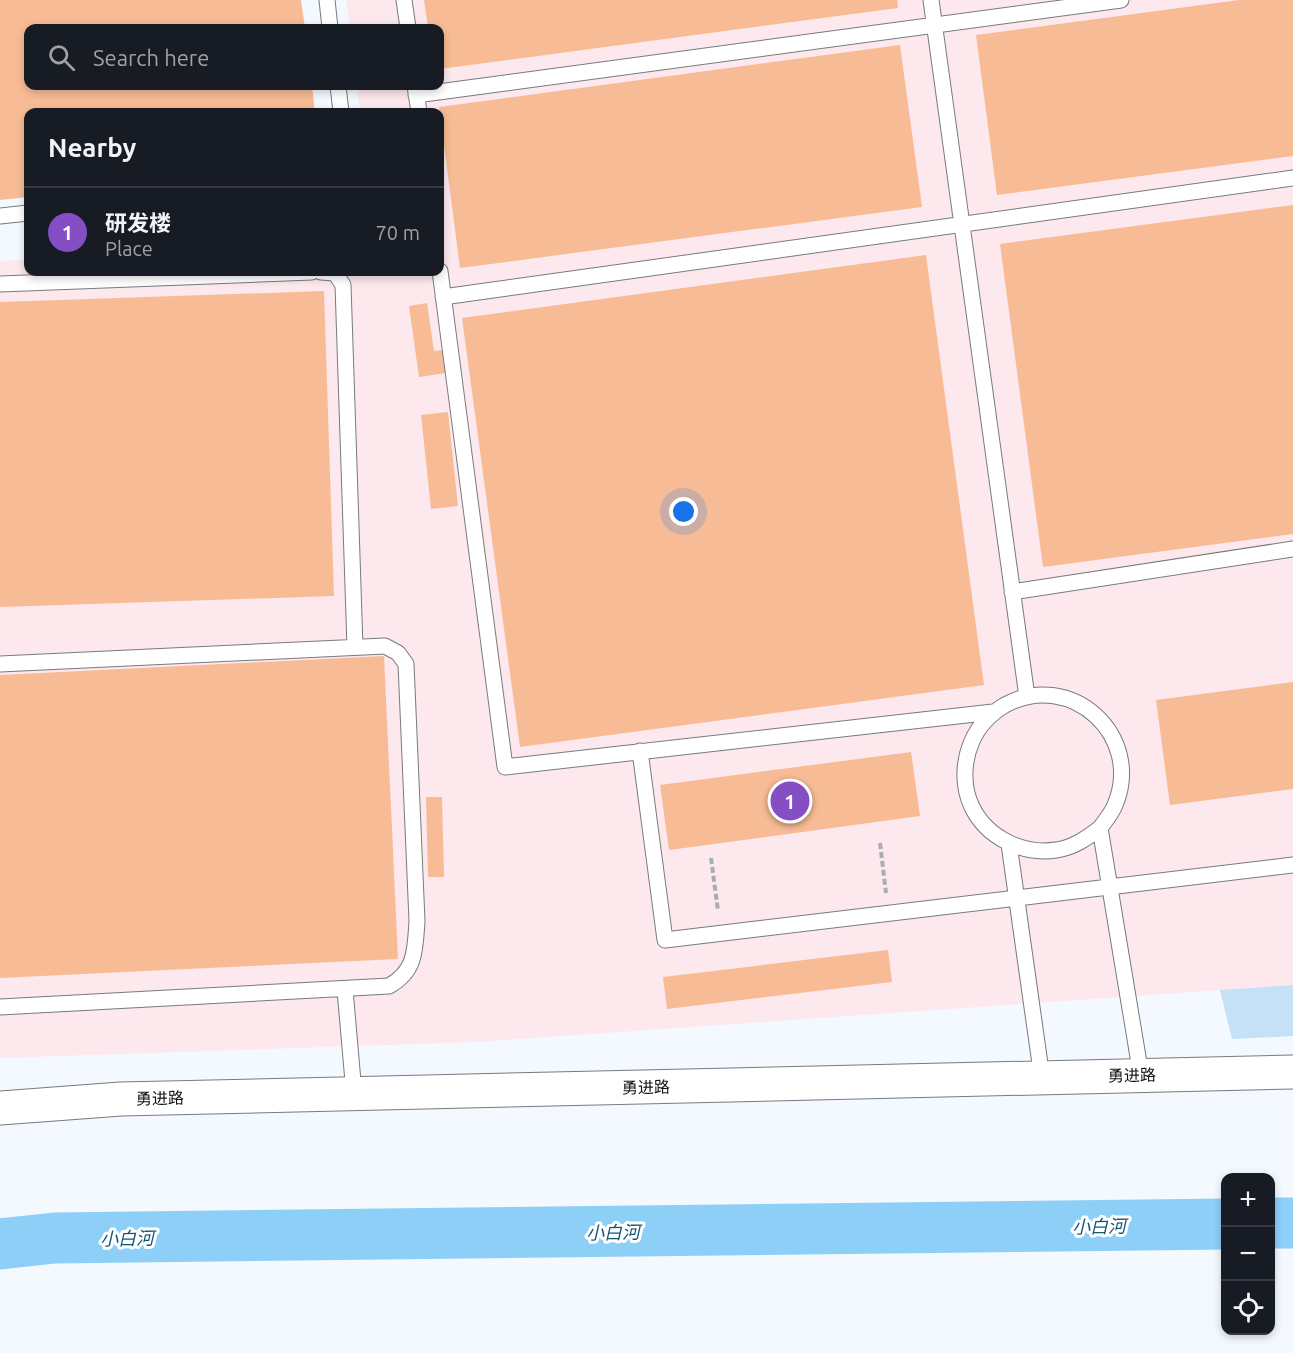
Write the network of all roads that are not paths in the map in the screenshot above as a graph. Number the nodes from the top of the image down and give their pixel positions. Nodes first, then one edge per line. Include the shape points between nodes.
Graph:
1 (327, 0) edge
2 (404, 0) edge
3 (931, 0) edge
4 (1120, 0) edge
5 (330, 24) edge
6 (407, 24) edge
7 (934, 25) junction
8 (444, 86) edge
9 (338, 90) edge
10 (416, 90) edge
11 (341, 108) edge
12 (418, 108) edge
13 (1293, 178) edge
14 (24, 213) edge
15 (0, 216) edge
16 (962, 224) junction
17 (208, 276) edge
18 (337, 276) edge
19 (441, 276) edge
20 (0, 284) edge
21 (443, 297) junction
22 (1293, 549) edge
23 (1012, 592) junction
24 (355, 647) junction
25 (0, 664) edge
26 (1027, 697) junction
27 (993, 712) junction
28 (640, 752) junction
29 (1100, 828) junction
30 (1009, 844) junction
31 (1293, 865) edge
32 (1110, 887) junction
33 (1017, 898) junction
34 (345, 990) junction
35 (0, 1007) edge
36 (1293, 1072) edge
37 (1141, 1075) junction
38 (1042, 1078) junction
39 (354, 1093) junction
40 (0, 1108) edge

1 - 5 lane
2 - 6 lane
3 - 7 lane
4 - 7 lane
7 - 8 lane
7 - 16 lane
9 - 11 lane
10 - 12 lane
13 - 16 lane
14 - 15 lane
16 - 21 lane
16 - 23 lane
17 - 20 lane
18 - 24 lane via 344,285
19 - 21 lane
21 - 28 lane via 505,767
22 - 23 lane
23 - 26 lane
24 - 25 lane
24 - 34 lane via 385,646 398,653 406,664 417,921 410,968 402,979 389,986
26 - 27 lane
26 - 29 lane via 1042,694 1068,699 1092,711 1110,730 1120,754 1122,781 1115,806
27 - 28 lane
27 - 30 lane via 976,731 966,756 965,782 972,807 987,829
28 - 33 lane via 665,940
29 - 30 lane via 1080,842 1057,850 1033,851
29 - 32 lane
30 - 33 lane
31 - 32 lane
32 - 33 lane
32 - 37 lane
33 - 38 lane
34 - 35 lane
34 - 39 lane
36 - 37 street, 勇进路
37 - 38 street, 勇进路
38 - 39 street, 勇进路
39 - 40 street, 勇进路 via 121,1099

